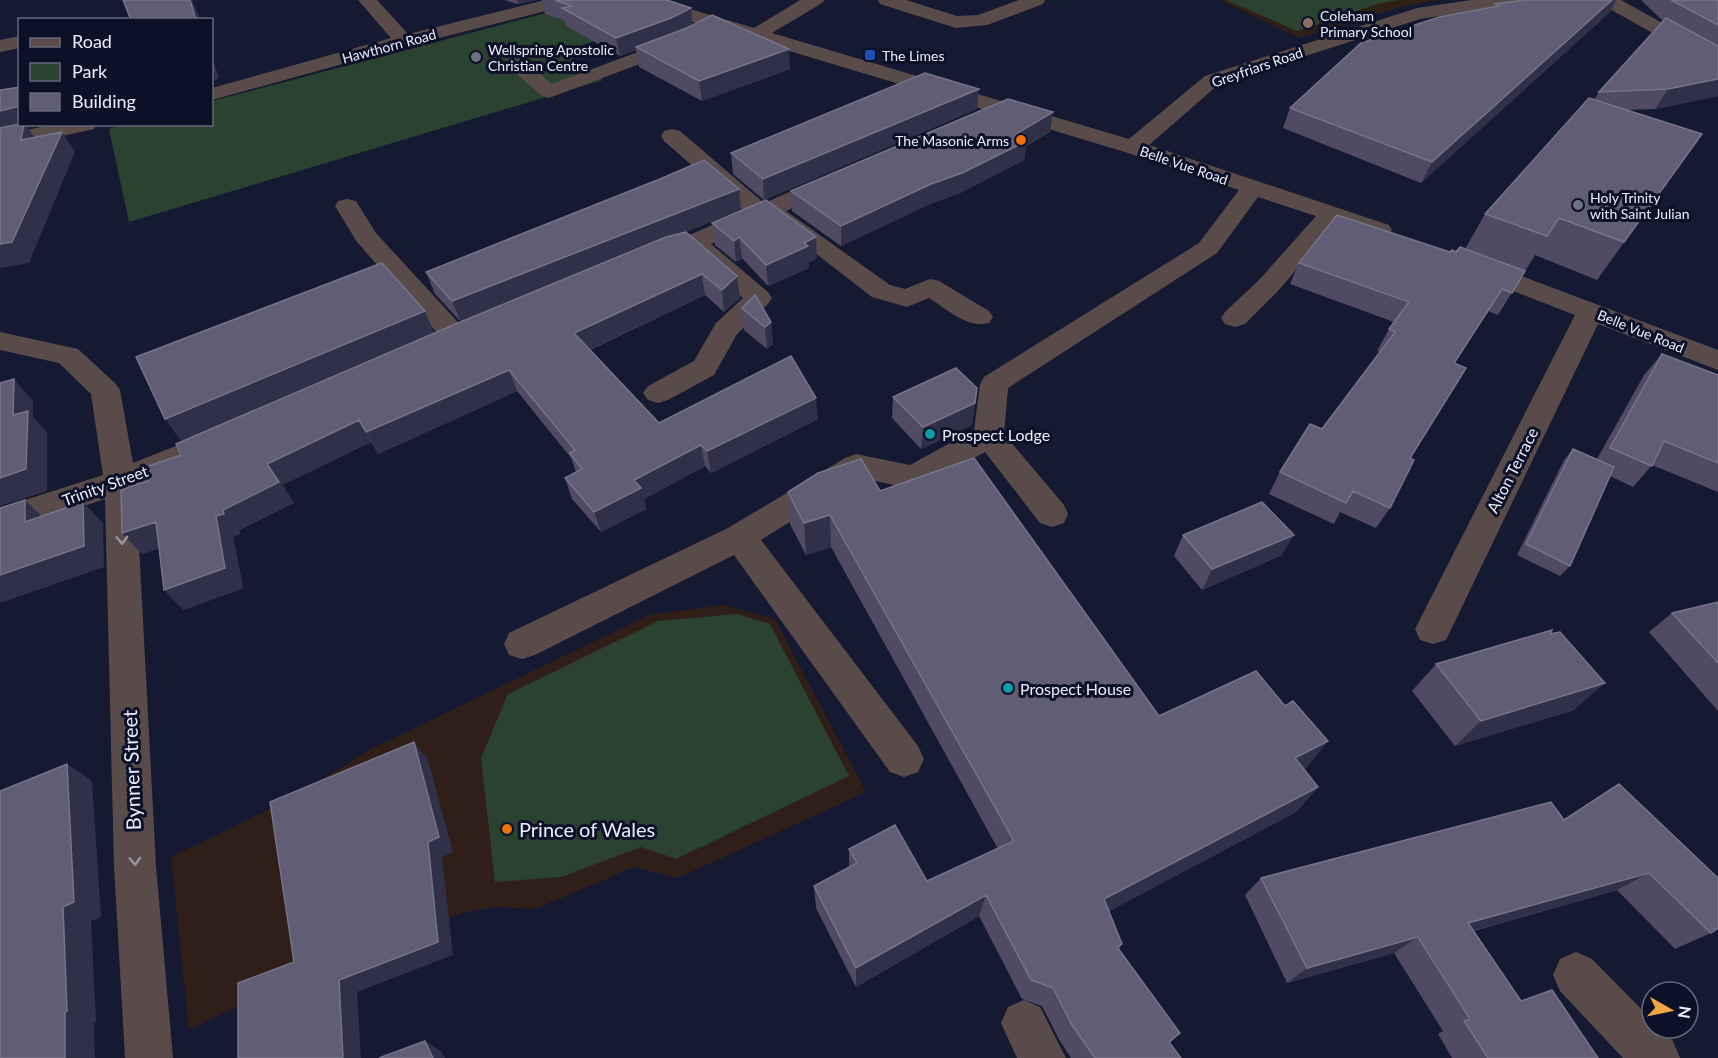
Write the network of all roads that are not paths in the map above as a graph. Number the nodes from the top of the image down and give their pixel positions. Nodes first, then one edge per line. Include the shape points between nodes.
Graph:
1 (367, 0) edge
2 (567, 0) edge
3 (640, 0) edge
4 (816, 0) edge
5 (887, 0) edge
6 (1036, 0) edge
7 (1506, 0) edge
8 (1608, 0) edge
9 (717, 23) junction
10 (757, 34) junction
11 (404, 41) junction
12 (18, 42) edge
13 (0, 46) edge
14 (1716, 60) edge
15 (515, 64) dead end
16 (213, 94) edge
17 (1005, 108) junction
18 (973, 122) edge
19 (82, 126) edge
20 (672, 136) dead end
21 (0, 143) edge
22 (1133, 147) junction
23 (855, 172) edge
24 (1253, 189) junction
25 (347, 206) dead end
26 (765, 211) junction
27 (1331, 214) junction
28 (1399, 237) edge
29 (694, 242) junction
30 (1452, 257) edge
31 (628, 266) edge
32 (1591, 311) junction
33 (979, 316) dead end
34 (1236, 318) dead end
35 (456, 337) edge
36 (0, 341) edge
37 (1718, 362) edge
38 (658, 393) dead end
39 (989, 436) junction
40 (207, 444) edge
41 (120, 482) junction
42 (1052, 514) dead end
43 (0, 521) edge
44 (740, 537) junction
45 (1433, 629) dead end
46 (522, 644) dead end
47 (904, 759) dead end
48 (1576, 975) dead end
49 (149, 1058) edge
50 (1656, 1058) edge

1 - 11 street
2 - 11 street, Hawthorn Road
3 - 9 street, Belle Vue Road
4 - 10 street
5 - 6 street via 956,22 980,21
7 - 22 street, Greyfriars Road via 1417,14 1212,80
8 - 14 street
9 - 10 street, Belle Vue Road
9 - 15 street via 681,42 549,92
10 - 17 street, Belle Vue Road
11 - 16 street, Hawthorn Road
12 - 13 street
17 - 18 street
17 - 22 street, Belle Vue Road
19 - 21 street
20 - 26 street
22 - 24 street, Belle Vue Road
23 - 26 street
24 - 27 street, Belle Vue Road
24 - 39 street via 1208,248 994,384
25 - 35 street via 366,237
26 - 29 street
26 - 33 street via 881,291 907,299 930,287
27 - 28 street, Belle Vue Road
27 - 34 street
29 - 31 street
29 - 38 street via 759,298 726,330 704,368
30 - 32 street, Belle Vue Road
32 - 37 street, Belle Vue Road
32 - 45 street, Alton Terrace
36 - 41 street, Bynner Street via 68,356 105,390
39 - 42 street
39 - 44 street via 914,477 856,466
40 - 41 street, Trinity Street
41 - 43 street, Trinity Street
41 -> 49 street, Bynner Street via 135,866
44 - 46 street
44 - 47 street
48 - 50 street

